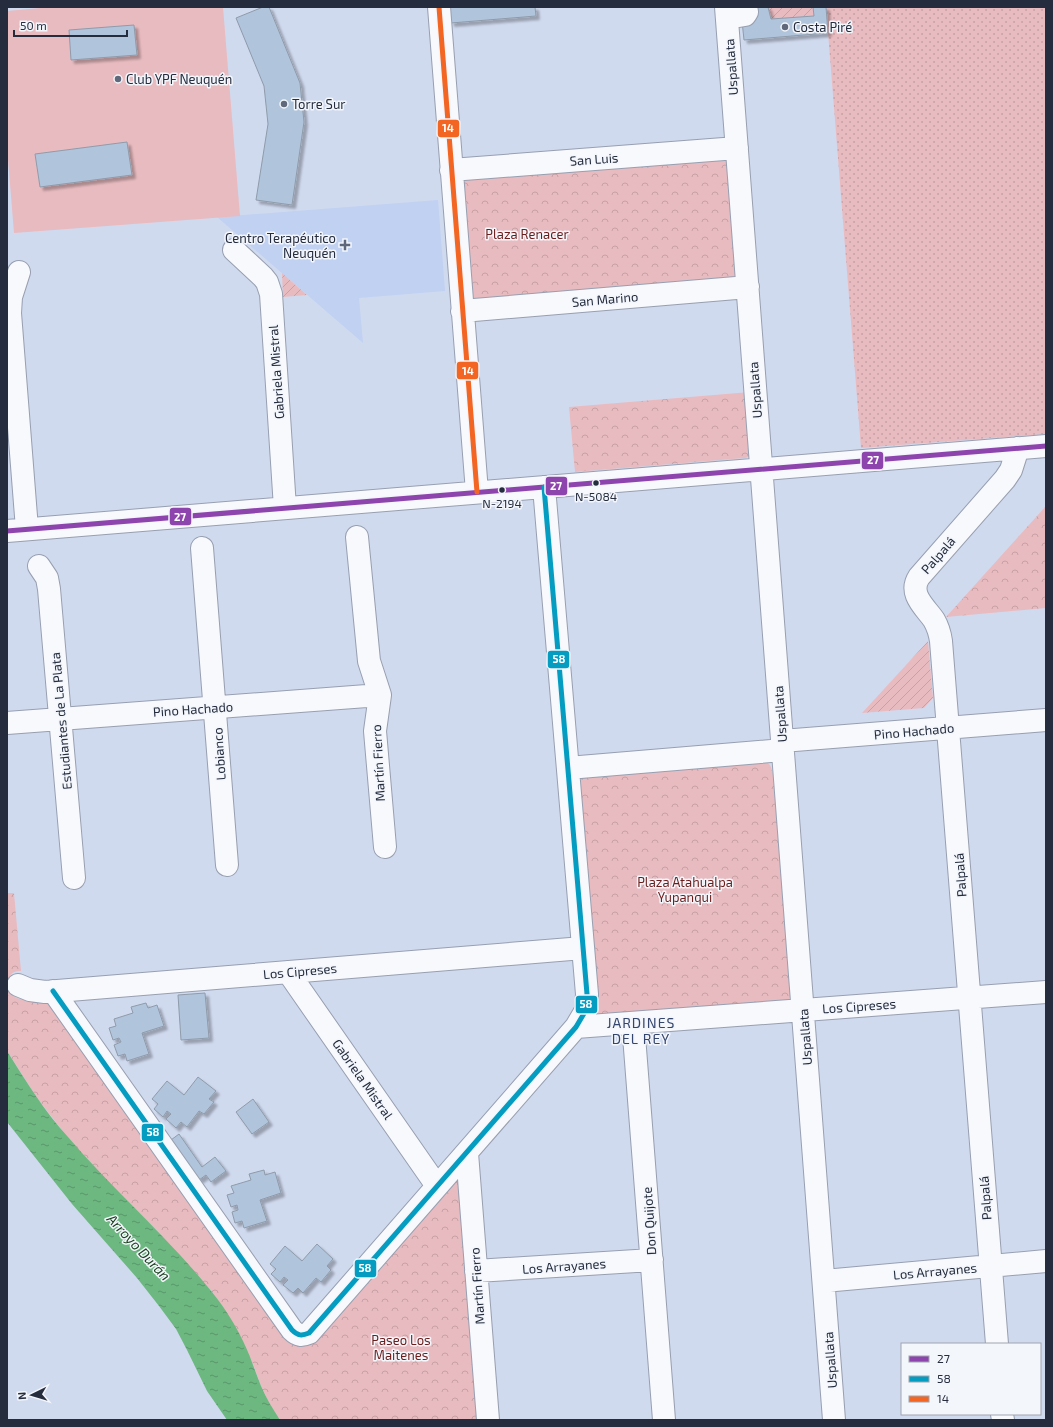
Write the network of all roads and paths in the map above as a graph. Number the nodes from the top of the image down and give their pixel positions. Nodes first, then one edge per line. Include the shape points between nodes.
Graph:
1 (439, 7) edge
2 (746, 7) edge
3 (727, 12) edge
4 (737, 148) junction
5 (451, 170) junction
6 (234, 250) dead end
7 (19, 272) dead end
8 (748, 287) junction
9 (462, 311) junction
10 (1046, 446) edge
11 (1018, 448) junction
12 (762, 469) junction
13 (544, 487) junction
14 (477, 492) junction
15 (285, 508) junction
16 (17, 530) edge
17 (357, 537) dead end
18 (202, 548) dead end
19 (40, 566) dead end
20 (380, 695) junction
21 (215, 707) junction
22 (60, 719) junction
23 (1046, 720) edge
24 (7, 723) edge
25 (948, 728) junction
26 (783, 746) junction
27 (568, 768) junction
28 (385, 846) dead end
29 (227, 865) dead end
30 (74, 878) dead end
31 (583, 948) junction
32 (288, 972) junction
33 (18, 985) dead end
34 (53, 991) junction
35 (1046, 992) edge
36 (969, 997) junction
37 (803, 1010) junction
38 (633, 1023) junction
39 (576, 1027) junction
40 (467, 1153) junction
41 (437, 1186) junction
42 (652, 1260) junction
43 (1046, 1261) edge
44 (990, 1266) junction
45 (476, 1271) junction
46 (824, 1281) junction
47 (996, 1343) edge
48 (488, 1420) edge
49 (664, 1420) edge
50 (834, 1420) edge

1 - 5 street
2 - 3 street via 746,15
3 - 4 street, Uspallata
4 - 5 street, San Luis
4 - 8 street, Uspallata
5 - 9 street
6 - 15 street, Gabriela Mistral via 267,282 271,294
7 - 16 street via 11,297 10,313
8 - 9 street, San Marino
8 - 12 street, Uspallata
9 - 14 street
10 - 11 street
11 - 12 street
11 - 25 street, Palpalá via 1008,475 916,583 917,596 940,635
12 - 13 street
12 - 26 street, Uspallata
13 - 14 street
13 - 27 street
14 - 15 street
15 - 16 street
17 - 20 street, Martín Fierro via 369,661
18 - 21 street, Lobianco
19 - 22 street, Estudiantes de La Plata via 47,578 49,589
20 - 21 street, Pino Hachado
20 - 28 street, Martín Fierro via 374,731
21 - 22 street, Pino Hachado
21 - 29 street, Lobianco
22 - 24 street, Pino Hachado
22 - 30 street, Estudiantes de La Plata
23 - 25 street, Pino Hachado
25 - 26 street, Pino Hachado
25 - 36 street, Palpalá
26 - 27 street, Pino Hachado
26 - 37 street, Uspallata
27 - 31 street
31 - 32 street, Los Cipreses
31 - 39 street via 587,1002
32 - 34 street, Los Cipreses
32 - 41 street, Gabriela Mistral
33 - 34 street, Los Cipreses via 34,992
34 - 41 street via 298,1335 312,1330
35 - 36 street, Los Cipreses
36 - 37 street, Los Cipreses
36 - 44 street, Palpalá
37 - 38 street, Los Cipreses
37 - 46 street, Uspallata
38 - 39 street, Los Cipreses
38 - 42 street, Don Quijote
39 - 40 street
40 - 41 street
40 - 45 street, Martín Fierro
42 - 45 street, Los Arrayanes
42 - 49 street, Don Quijote
43 - 44 street, Los Arrayanes
44 - 46 street, Los Arrayanes
44 - 47 street, Palpalá
45 - 48 street, Martín Fierro
46 - 50 street, Uspallata

